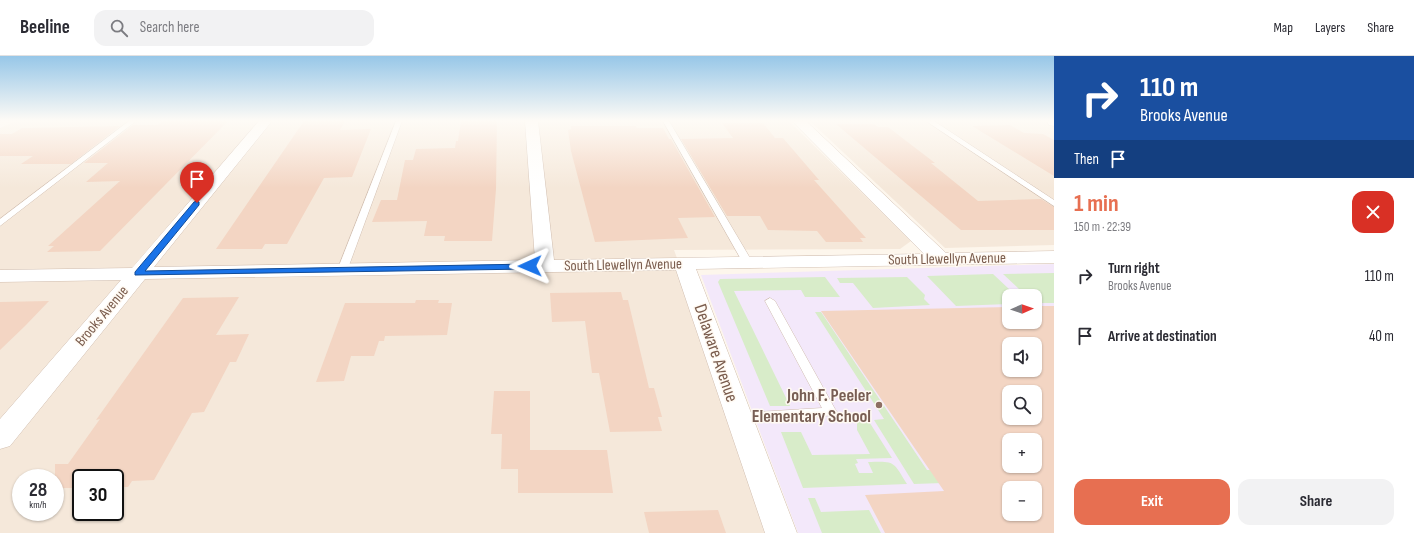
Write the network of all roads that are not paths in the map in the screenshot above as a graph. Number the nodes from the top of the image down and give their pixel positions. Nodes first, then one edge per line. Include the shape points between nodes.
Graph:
1 (104, 143) edge
2 (247, 143) edge
3 (391, 143) edge
4 (533, 143) edge
5 (679, 143) edge
6 (821, 143) edge
7 (963, 143) edge
8 (1054, 204) edge
9 (0, 223) edge
10 (1054, 257) edge
11 (941, 259) junction
12 (748, 263) junction
13 (684, 264) junction
14 (545, 266) junction
15 (342, 271) junction
16 (138, 274) junction
17 (0, 276) edge
18 (770, 301) dead end
19 (739, 418) junction
20 (0, 438) edge
21 (781, 533) edge

1 - 9 lane
2 - 16 street, Brooks Avenue
3 - 15 lane
4 - 14 street
5 - 12 lane
6 - 11 street
7 - 8 lane
10 - 11 street, South Llewellyn Avenue
11 - 12 street, South Llewellyn Avenue
12 - 13 street, South Llewellyn Avenue
13 - 14 street, South Llewellyn Avenue
13 - 19 street, Delaware Avenue
14 - 15 street, South Llewellyn Avenue
15 - 16 street, South Llewellyn Avenue
16 - 17 street, South Llewellyn Avenue
16 - 20 street, Brooks Avenue
18 - 19 lane via 831,412
19 - 21 street, Delaware Avenue

